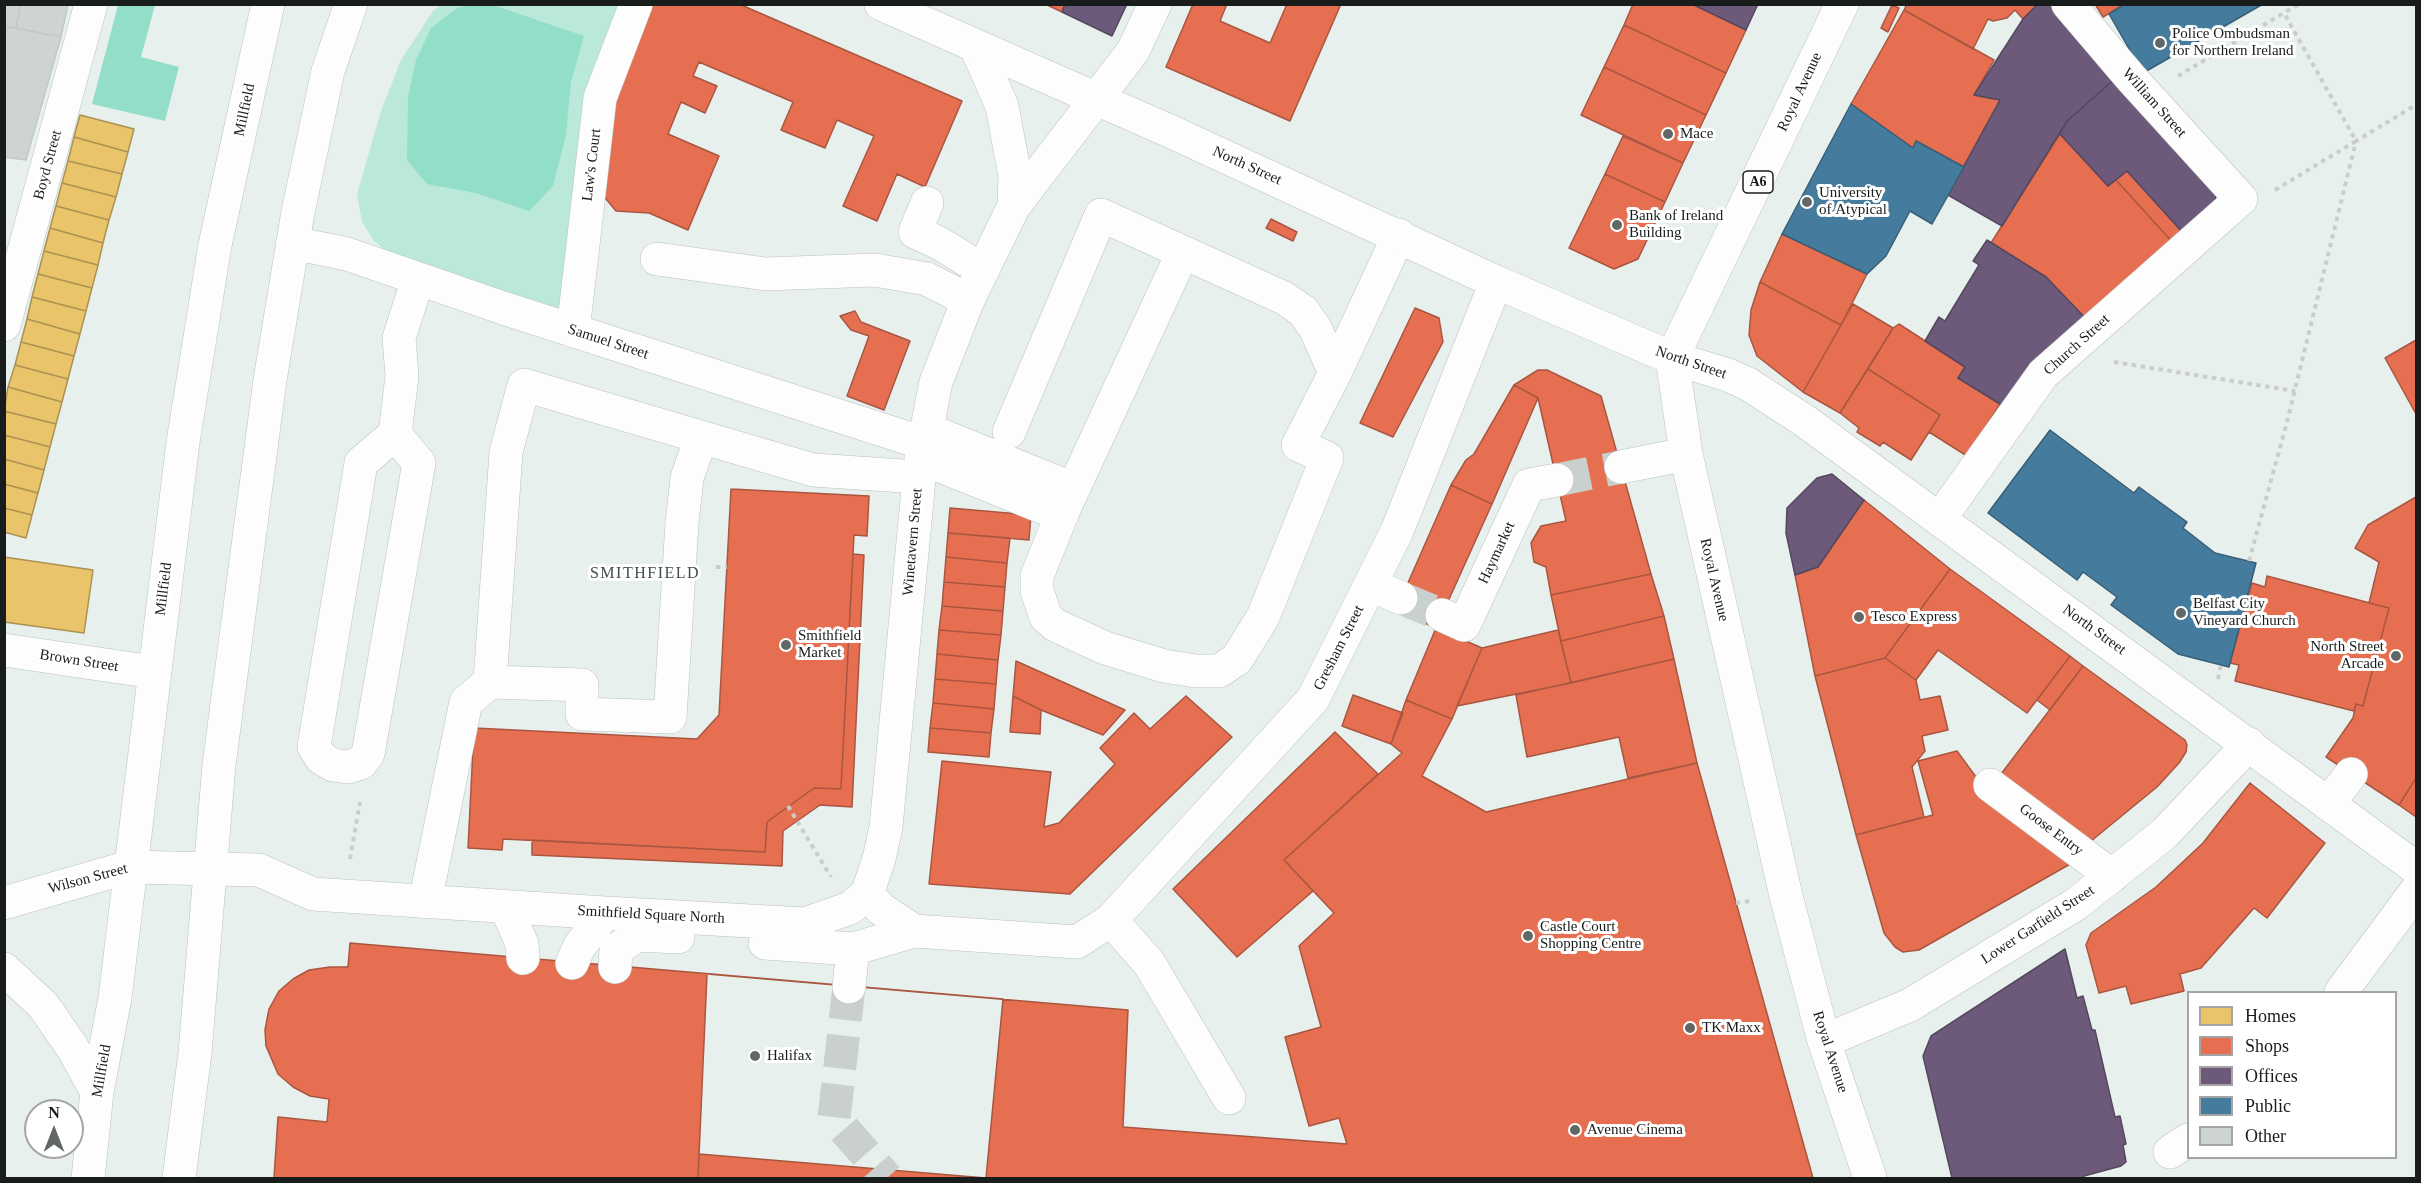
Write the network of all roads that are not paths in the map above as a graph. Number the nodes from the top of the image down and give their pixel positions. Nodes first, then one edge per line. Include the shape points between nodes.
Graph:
1 (91, 4) edge
2 (268, 4) edge
3 (351, 4) edge
4 (636, 4) edge
5 (880, 4) edge
6 (1155, 4) edge
7 (1842, 4) edge
8 (2068, 4) edge
9 (976, 47) junction
10 (1097, 100) junction
11 (2241, 199) joint
12 (927, 203) dead end
13 (1014, 206) junction
14 (1399, 235) junction
15 (293, 243) junction
16 (1183, 252) junction
17 (657, 259) dead end
18 (983, 270) junction
19 (418, 279) junction
20 (1496, 282) junction
21 (969, 300) junction
22 (4, 325) edge
23 (573, 331) junction
24 (1672, 358) junction
25 (1335, 373) junction
26 (1009, 432) dead end
27 (395, 434) junction
28 (701, 437) junction
29 (922, 452) junction
30 (1686, 454) junction
31 (1621, 467) tunnel mouth
32 (1557, 480) tunnel mouth
33 (1067, 502) junction
34 (1941, 517) junction
35 (1371, 585) junction
36 (1401, 598) tunnel mouth
37 (1442, 615) tunnel mouth
38 (4, 650) edge
39 (153, 672) junction
40 (490, 682) junction
41 (2249, 744) junction
42 (2351, 774) dead end
43 (1990, 785) dead end
44 (2328, 804) junction
45 (129, 867) junction
46 (2416, 867) edge
47 (209, 868) junction
48 (2112, 876) junction
49 (2416, 891) edge
50 (858, 901) junction
51 (425, 902) junction
52 (4, 903) edge
53 (506, 907) junction
54 (595, 912) junction
55 (1111, 920) junction
56 (914, 931) junction
57 (853, 949) junction
58 (615, 967) dead end
59 (4, 969) edge
60 (849, 987) tunnel mouth
61 (2342, 991) edge
62 (1824, 1041) junction
63 (98, 1092) junction
64 (1229, 1098) dead end
65 (88, 1179) edge
66 (179, 1179) edge
67 (1870, 1179) edge

1 - 22 street, Boyd Street
2 - 39 street, Millfield via 215,245 183,442
3 - 15 street via 328,71
4 - 23 street, Law's Court via 600,98
5 - 9 street, North Street
6 - 10 street, Winetavern Street via 1133,51
7 - 24 street, Royal Avenue / A6
8 - 11 street, William Street
9 - 10 street, North Street
9 - 13 street, Winetavern Street via 1002,106 1015,176
10 - 13 street, Winetavern Street
10 - 14 street, North Street
11 - 34 street, Church Street via 2043,374
12 - 18 street via 915,232
13 - 18 street, Winetavern Street
14 - 20 street, North Street
14 - 25 street
15 - 19 street, Samuel Street via 347,254
15 - 47 street via 254,496
16 - 25 street via 1284,298 1303,311
16 - 26 street via 1101,215
16 - 33 street
17 - 21 street via 766,274 875,270 927,279
18 - 21 street, Winetavern Street
19 - 23 street, Samuel Street
19 - 27 street via 399,338 402,376
20 - 24 street, North Street
20 - 35 street, Gresham Street via 1397,531
21 - 29 street, Winetavern Street via 936,382
23 - 29 street, Samuel Street
24 - 30 street, Royal Avenue
24 - 34 street, North Street via 1748,384
25 - 33 street via 1298,445 1327,458 1263,617 1237,659 1219,671 1164,666 1105,648 1046,617 1037,591 1037,576
27 - 27 street via 361,463 314,747 321,758 333,765 360,763 368,754 418,463
28 - 29 street via 813,470
28 - 40 street via 525,385 506,452
28 - 40 street via 687,478 682,523 670,717 582,714 582,685
29 - 33 street
29 - 50 street, Winetavern Street via 886,827 879,859
30 - 31 street
30 - 62 street, Royal Avenue via 1786,896
32 - 37 street, Haymarket via 1529,485 1464,625
34 - 41 street, North Street
35 - 36 street
35 - 55 street, Gresham Street via 1313,699
38 - 39 street, Brown Street
39 - 45 street, Millfield
40 - 51 street via 466,702
41 - 44 street, North Street
41 - 48 street, Lower Garfield Street via 2164,834
42 - 44 street
43 - 48 street, Goose Entry
44 - 46 street, North Street
45 - 47 street, Wilson Street
45 - 52 street, Wilson Street
45 - 63 street, Millfield via 115,998
47 - 51 street, Smithfield Square North via 259,870 313,894
47 - 66 street via 195,1053
48 - 62 street, Lower Garfield Street via 2076,904 1910,1005
49 - 61 street
50 - 54 street, Smithfield Square North via 805,924
50 - 56 street via 881,909
51 - 53 street, Smithfield Square North
53 - 54 street, Smithfield Square North
53 - 54 street via 522,944 549,960
55 - 56 street, Gresham Street via 1077,942
55 - 64 street via 1149,963
56 - 57 street
57 - 58 street via 637,935 616,950
57 - 60 street
59 - 63 street via 43,1005
62 - 67 street, Royal Avenue
63 - 65 street, Millfield

